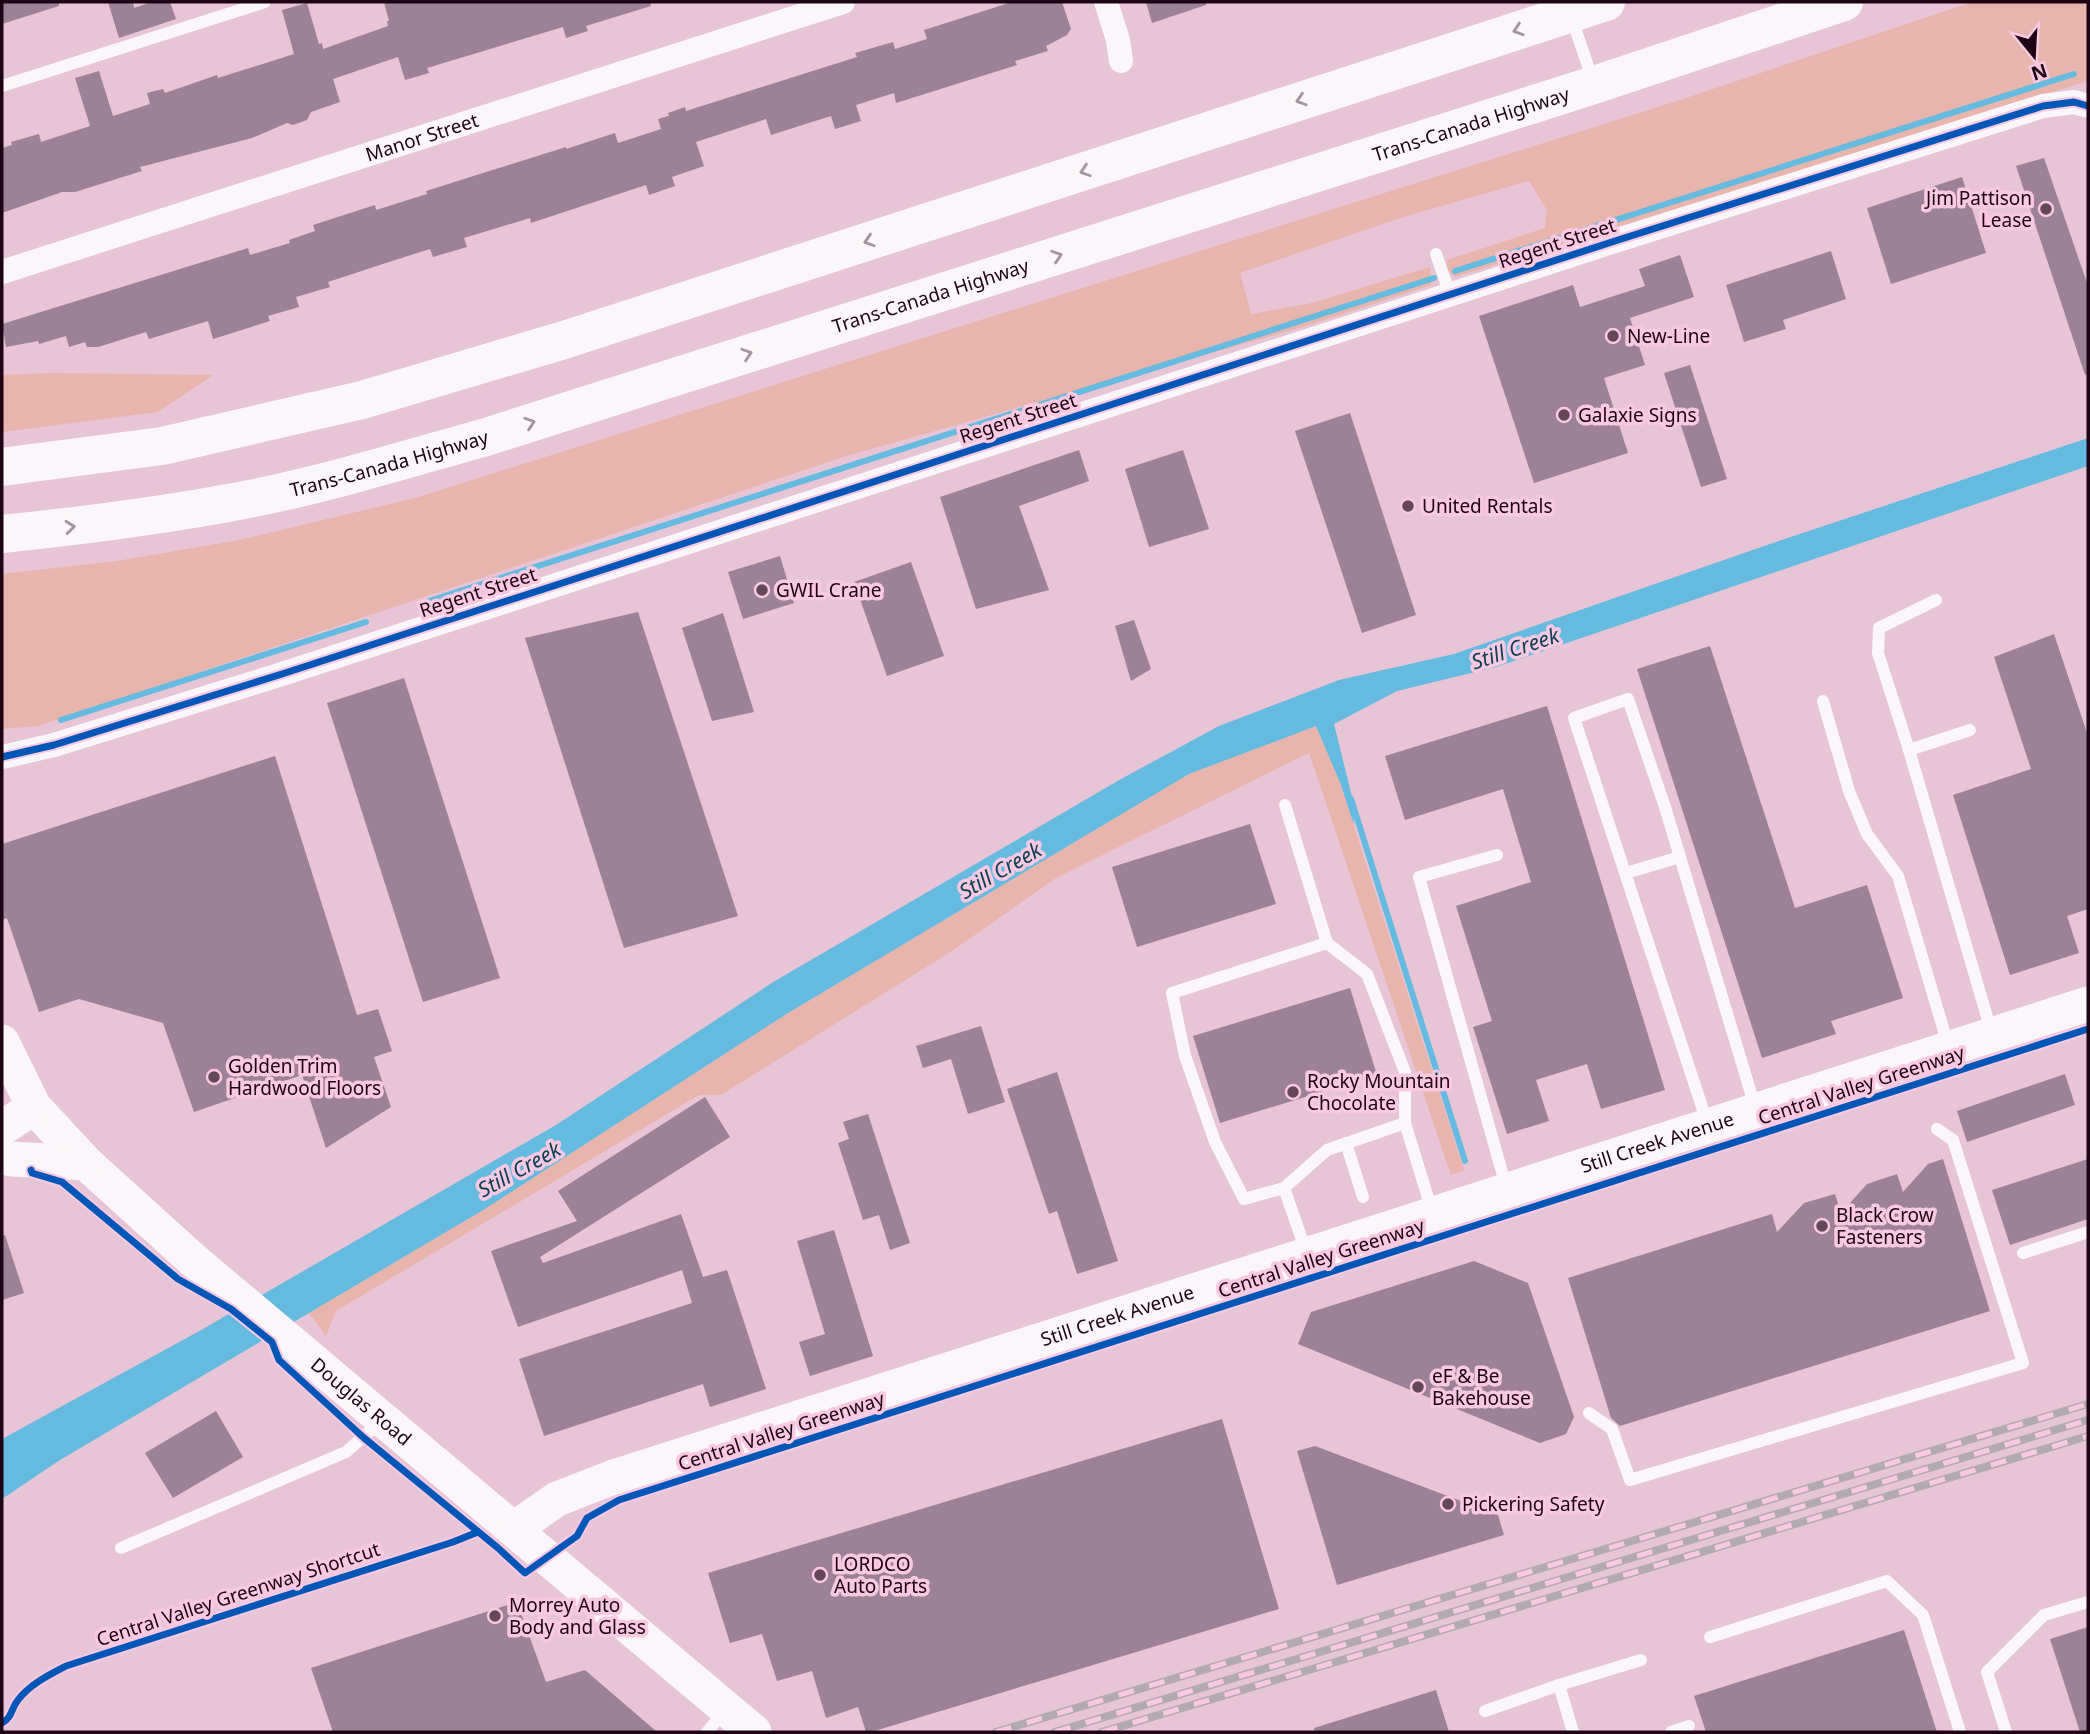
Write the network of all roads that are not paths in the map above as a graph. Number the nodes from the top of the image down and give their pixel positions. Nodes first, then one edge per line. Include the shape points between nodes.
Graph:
1 (265, 2) edge
2 (843, 2) edge
3 (1106, 2) edge
4 (1606, 2) edge
5 (1844, 2) edge
6 (1570, 13) junction
7 (1121, 61) dead end
8 (1594, 85) junction
9 (2, 86) edge
10 (2088, 106) edge
11 (1436, 254) dead end
12 (2, 272) edge
13 (1450, 294) junction
14 (2, 467) edge
15 (2, 534) edge
16 (1936, 600) dead end
17 (1823, 701) dead end
18 (1970, 730) dead end
19 (1909, 750) junction
20 (2, 757) edge
21 (1285, 805) dead end
22 (1497, 855) dead end
23 (1680, 857) junction
24 (1626, 873) junction
25 (1327, 943) junction
26 (2088, 1004) edge
27 (1992, 1035) junction
28 (2, 1042) edge
29 (1949, 1048) junction
30 (34, 1107) junction
31 (1756, 1110) junction
32 (1405, 1123) junction
33 (1708, 1126) junction
34 (2, 1128) edge
35 (1937, 1129) dead end
36 (1346, 1143) junction
37 (2, 1156) edge
38 (86, 1163) junction
39 (1283, 1188) junction
40 (1508, 1190) junction
41 (1363, 1197) dead end
42 (1433, 1214) junction
43 (2088, 1232) edge
44 (2023, 1253) dead end
45 (1307, 1254) junction
46 (1589, 1413) dead end
47 (383, 1419) junction
48 (514, 1530) junction
49 (121, 1548) dead end
50 (2088, 1602) edge
51 (1710, 1637) dead end
52 (1641, 1660) dead end
53 (1559, 1685) junction
54 (1485, 1711) dead end
55 (717, 1721) edge
56 (1689, 1726) dead end
57 (754, 1732) edge
58 (1573, 1732) edge
59 (1671, 1732) edge
60 (1960, 1732) edge
61 (2006, 1732) edge

1 - 9 lane
2 - 12 street, Manor Street
3 - 7 street
4 - 6 highway
5 - 8 highway, Trans-Canada Highway
6 - 8 lane
6 -> 14 highway via 577,335 362,400 162,446
15 -> 8 highway, Trans-Canada Highway via 258,497 486,437
10 - 13 street, Regent Street via 2074,102 2043,106
11 - 13 lane
13 - 20 street, Regent Street via 282,674
16 - 19 lane via 1879,628 1878,653
17 - 29 lane via 1849,791 1867,834 1898,876
18 - 19 lane
19 - 27 lane
21 - 25 lane
22 - 40 lane via 1419,877
23 - 24 lane
23 - 24 lane via 1628,699 1574,718
23 - 31 lane
24 - 33 lane
25 - 32 lane via 1367,974 1405,1072
25 - 39 lane via 1172,993 1185,1056 1214,1142 1244,1199
26 - 27 street, Still Creek Avenue
27 - 29 street, Still Creek Avenue
28 - 30 street, Douglas Road
29 - 31 street, Still Creek Avenue
30 - 34 street
30 - 38 street, Douglas Road
31 - 33 street, Still Creek Avenue
32 - 36 lane
32 - 42 lane
33 - 40 street, Still Creek Avenue
35 - 46 lane via 1953,1140 2023,1363 1630,1480 1612,1429
36 - 39 lane via 1327,1150
36 - 41 lane
37 - 38 street
38 - 47 street, Douglas Road via 192,1259
39 - 45 lane
40 - 42 street, Still Creek Avenue
42 - 45 street, Still Creek Avenue
43 - 44 lane
45 - 48 street, Still Creek Avenue via 601,1481 556,1499
47 - 48 street, Douglas Road
47 - 49 lane via 346,1452
48 - 55 street, Douglas Road
50 - 61 lane via 2044,1615 1987,1672
51 - 60 lane via 1887,1581 1923,1615
52 - 53 lane
53 - 54 lane
53 - 58 lane
55 - 57 street, Douglas Road
56 - 59 lane

